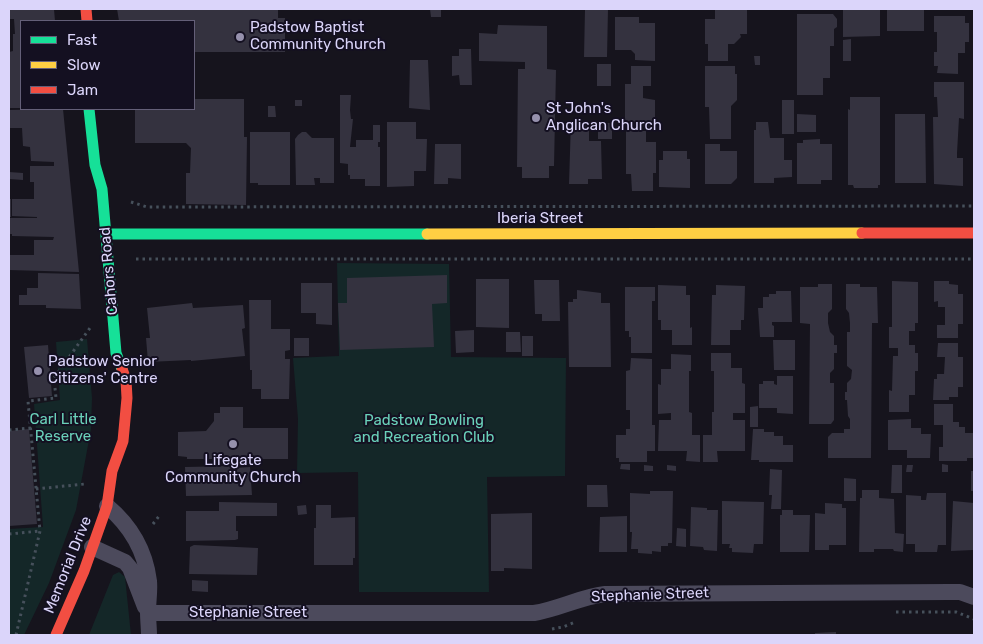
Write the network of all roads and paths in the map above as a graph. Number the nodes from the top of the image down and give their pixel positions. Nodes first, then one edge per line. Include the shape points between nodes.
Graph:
1 (89, 110) edge
2 (107, 164) dead end
3 (102, 189) junction
4 (131, 202) dead end
5 (974, 206) edge
6 (974, 233) edge
7 (106, 234) junction
8 (136, 259) dead end
9 (974, 259) edge
10 (90, 328) dead end
11 (116, 353) junction
12 (113, 372) dead end
13 (31, 428) junction
14 (9, 430) edge
15 (109, 448) dead end
16 (112, 471) junction
17 (85, 484) dead end
18 (36, 489) junction
19 (107, 506) junction
20 (159, 516) dead end
21 (153, 524) dead end
22 (40, 531) junction
23 (9, 534) edge
24 (92, 547) junction
25 (974, 597) edge
26 (148, 613) junction
27 (16, 635) edge
28 (56, 635) edge
29 (149, 635) edge

1 - 3 street, Cahors Road via 95,165
2 - 3 street, Cahors Road
3 - 7 street, Cahors Road
4 - 5 path via 147,207
6 - 7 street, Iberia Street
7 - 11 street, Cahors Road
8 - 9 path
10 - 13 path via 54,378 56,398 28,400
11 - 12 street, Cahors Road
11 - 16 street, Cahors Road via 126,380 127,398 124,441
13 - 14 path
13 - 18 path
15 - 16 street, Cahors Road
16 - 19 street, Cahors Road
17 - 18 path
18 - 22 path
19 - 24 street, Memorial Drive
19 - 26 street via 127,526 140,547 149,583
20 - 21 path
22 - 23 path
22 - 27 path
24 - 26 street via 125,562
24 - 28 street, Memorial Drive
25 - 26 street, Stephanie Street via 960,592 617,594 590,596 534,613
26 - 29 street

